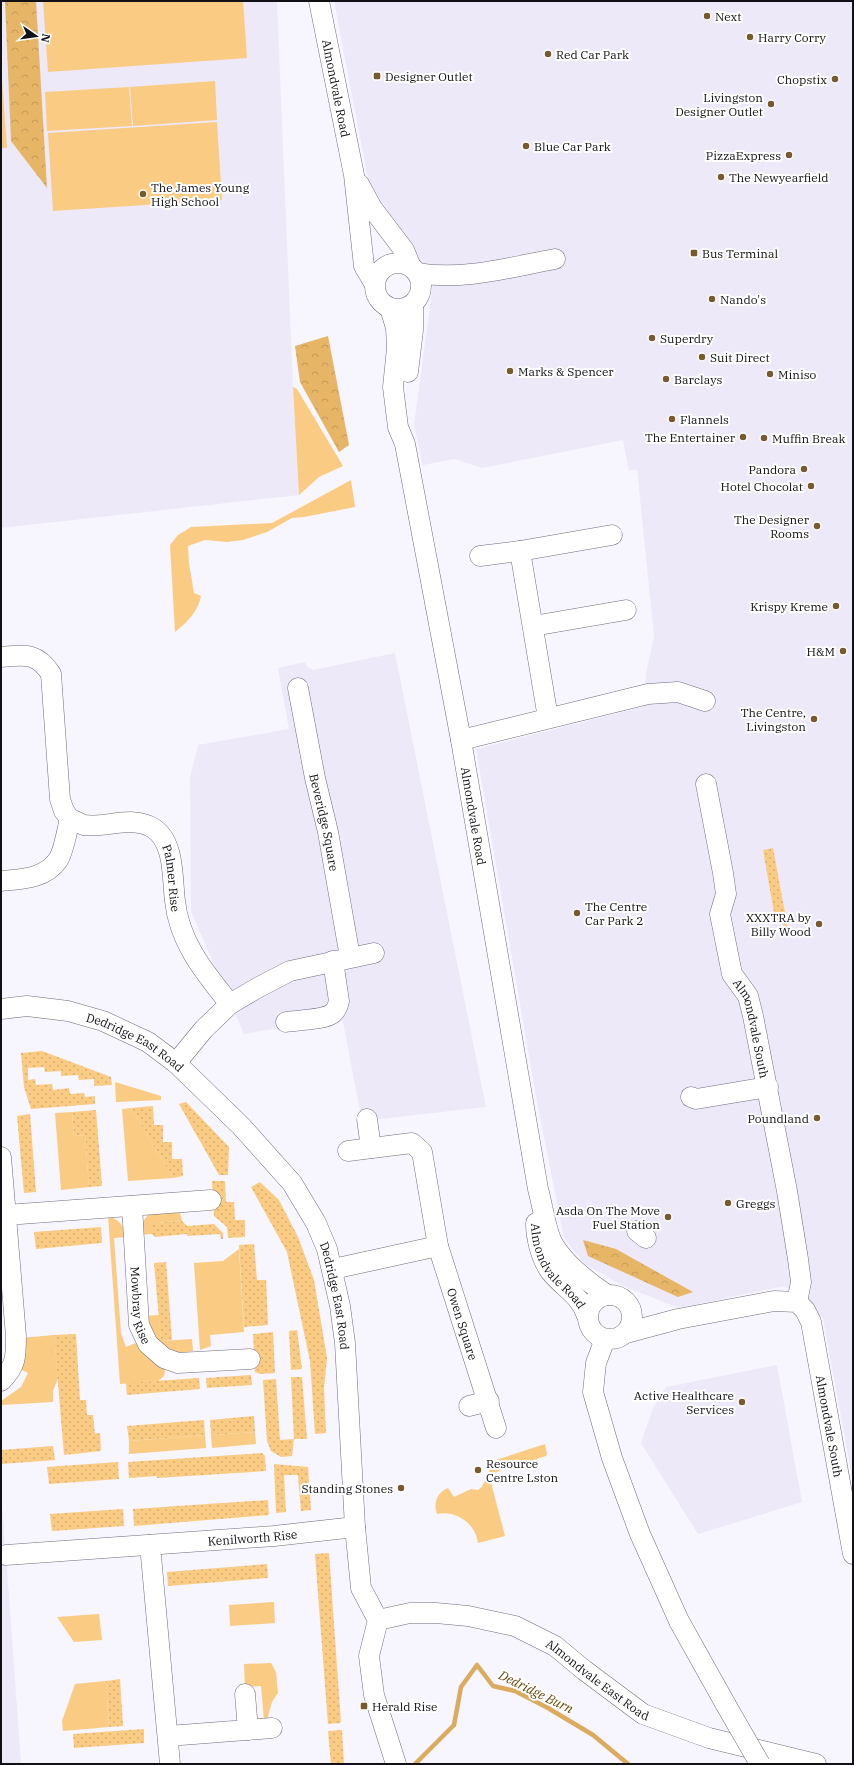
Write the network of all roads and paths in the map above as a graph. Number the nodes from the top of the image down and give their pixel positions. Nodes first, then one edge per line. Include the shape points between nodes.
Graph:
1 (320, 1) edge
2 (354, 175) junction
3 (555, 259) dead end
4 (415, 270) junction
5 (478, 273) junction
6 (374, 283) junction
7 (416, 301) junction
8 (390, 308) junction
9 (405, 444) junction
10 (612, 535) dead end
11 (520, 551) junction
12 (480, 556) dead end
13 (626, 610) dead end
14 (533, 626) junction
15 (1, 657) edge
16 (298, 688) dead end
17 (705, 701) dead end
18 (548, 718) junction
19 (461, 740) junction
20 (706, 784) dead end
21 (70, 818) junction
22 (1, 881) edge
23 (374, 953) dead end
24 (341, 959) junction
25 (230, 1004) junction
26 (1, 1009) edge
27 (286, 1022) dead end
28 (176, 1063) junction
29 (768, 1087) junction
30 (692, 1097) dead end
31 (367, 1119) dead end
32 (1, 1157) edge
33 (538, 1188) junction
34 (211, 1200) dead end
35 (132, 1206) junction
36 (6, 1215) junction
37 (438, 1246) junction
38 (333, 1269) junction
39 (607, 1295) junction
40 (797, 1302) junction
41 (628, 1304) junction
42 (588, 1316) junction
43 (678, 1319) junction
44 (626, 1333) junction
45 (605, 1339) junction
46 (250, 1359) dead end
47 (1, 1381) edge
48 (488, 1401) junction
49 (469, 1406) dead end
50 (496, 1428) dead end
51 (355, 1527) junction
52 (150, 1545) junction
53 (853, 1554) edge
54 (6, 1555) dead end
55 (378, 1620) junction
56 (245, 1694) dead end
57 (272, 1728) dead end
58 (248, 1730) junction
59 (168, 1736) junction
60 (395, 1759) edge
61 (170, 1764) edge
62 (760, 1764) edge
63 (816, 1764) edge

1 - 2 street, Almondvale Road
2 - 4 street, Almondvale Road via 372,208 404,250
2 - 6 street, Almondvale Road via 364,266
3 - 5 street
4 - 5 street via 429,275
4 - 6 street via 403,263 393,263 378,273
4 - 7 street via 421,287
5 - 7 street via 443,286
6 - 8 street via 376,296
7 - 8 street via 400,310
7 - 9 street, Almondvale Road via 407,382
8 - 9 street, Almondvale Road via 396,328 397,348 393,387 398,427
9 - 19 street, Almondvale Road
10 - 11 street
11 - 12 street
11 - 14 street
13 - 14 street
14 - 18 street
15 - 21 street via 31,656 44,664 51,674 60,800
16 - 24 street, Beveridge Square via 328,832
17 - 18 street via 678,692 648,694
18 - 19 street
19 - 33 street, Almondvale Road
20 - 29 street, Almondvale South via 726,894 720,914 732,974 748,996
21 - 22 street via 58,860 43,874
21 - 25 street, Palmer Rise via 84,825 140,823 152,827 162,835 173,872 175,903 181,929 203,971
23 - 24 street
24 - 25 street via 290,971
24 - 27 street, Beveridge Square via 339,1001 333,1013
25 - 28 street via 204,1029
26 - 28 street, Dedridge East Road via 27,1006 68,1011 103,1021 148,1042
28 - 38 street, Dedridge East Road via 241,1126 292,1183 316,1223
29 - 30 street, Almondvale South via 696,1099
29 - 40 street, Almondvale South via 798,1259 801,1282
31 - 37 street, Owen Square via 357,1148 412,1143 422,1152
32 - 36 street
33 - 39 street, Almondvale Road via 552,1242 578,1272
33 - 42 street, Almondvale Road via 536,1233 541,1252 550,1271 577,1296
34 - 35 street via 189,1210
35 - 36 street
35 - 46 street, Mowbray Rise via 139,1325 148,1344 164,1358 178,1363
36 - 47 street via 16,1354 11,1371
37 - 38 street
37 - 48 street, Owen Square
38 - 51 street, Dedridge East Road via 345,1343
39 - 41 street via 615,1295
39 - 42 street via 594,1302 589,1308
40 - 43 street via 774,1300
40 - 53 street, Almondvale South via 811,1322
41 - 43 street
41 - 44 street via 633,1319
42 - 45 street via 588,1324 592,1331
43 - 44 street
44 - 45 street via 612,1340
45 - 62 street, bridge via 596,1363 593,1392 612,1458 640,1534 679,1621
48 - 49 street
48 - 50 street, Owen Square
51 - 52 street, Kenilworth Rise
51 - 55 street, Dedridge East Road via 361,1588
52 - 54 street, Kenilworth Rise
52 - 59 street
55 - 60 street via 369,1656 374,1695
55 - 63 street, Almondvale East Road via 410,1613 436,1613 468,1616 516,1626 555,1646 643,1714 709,1738
56 - 58 street
57 - 58 street
58 - 59 street
59 - 61 street

